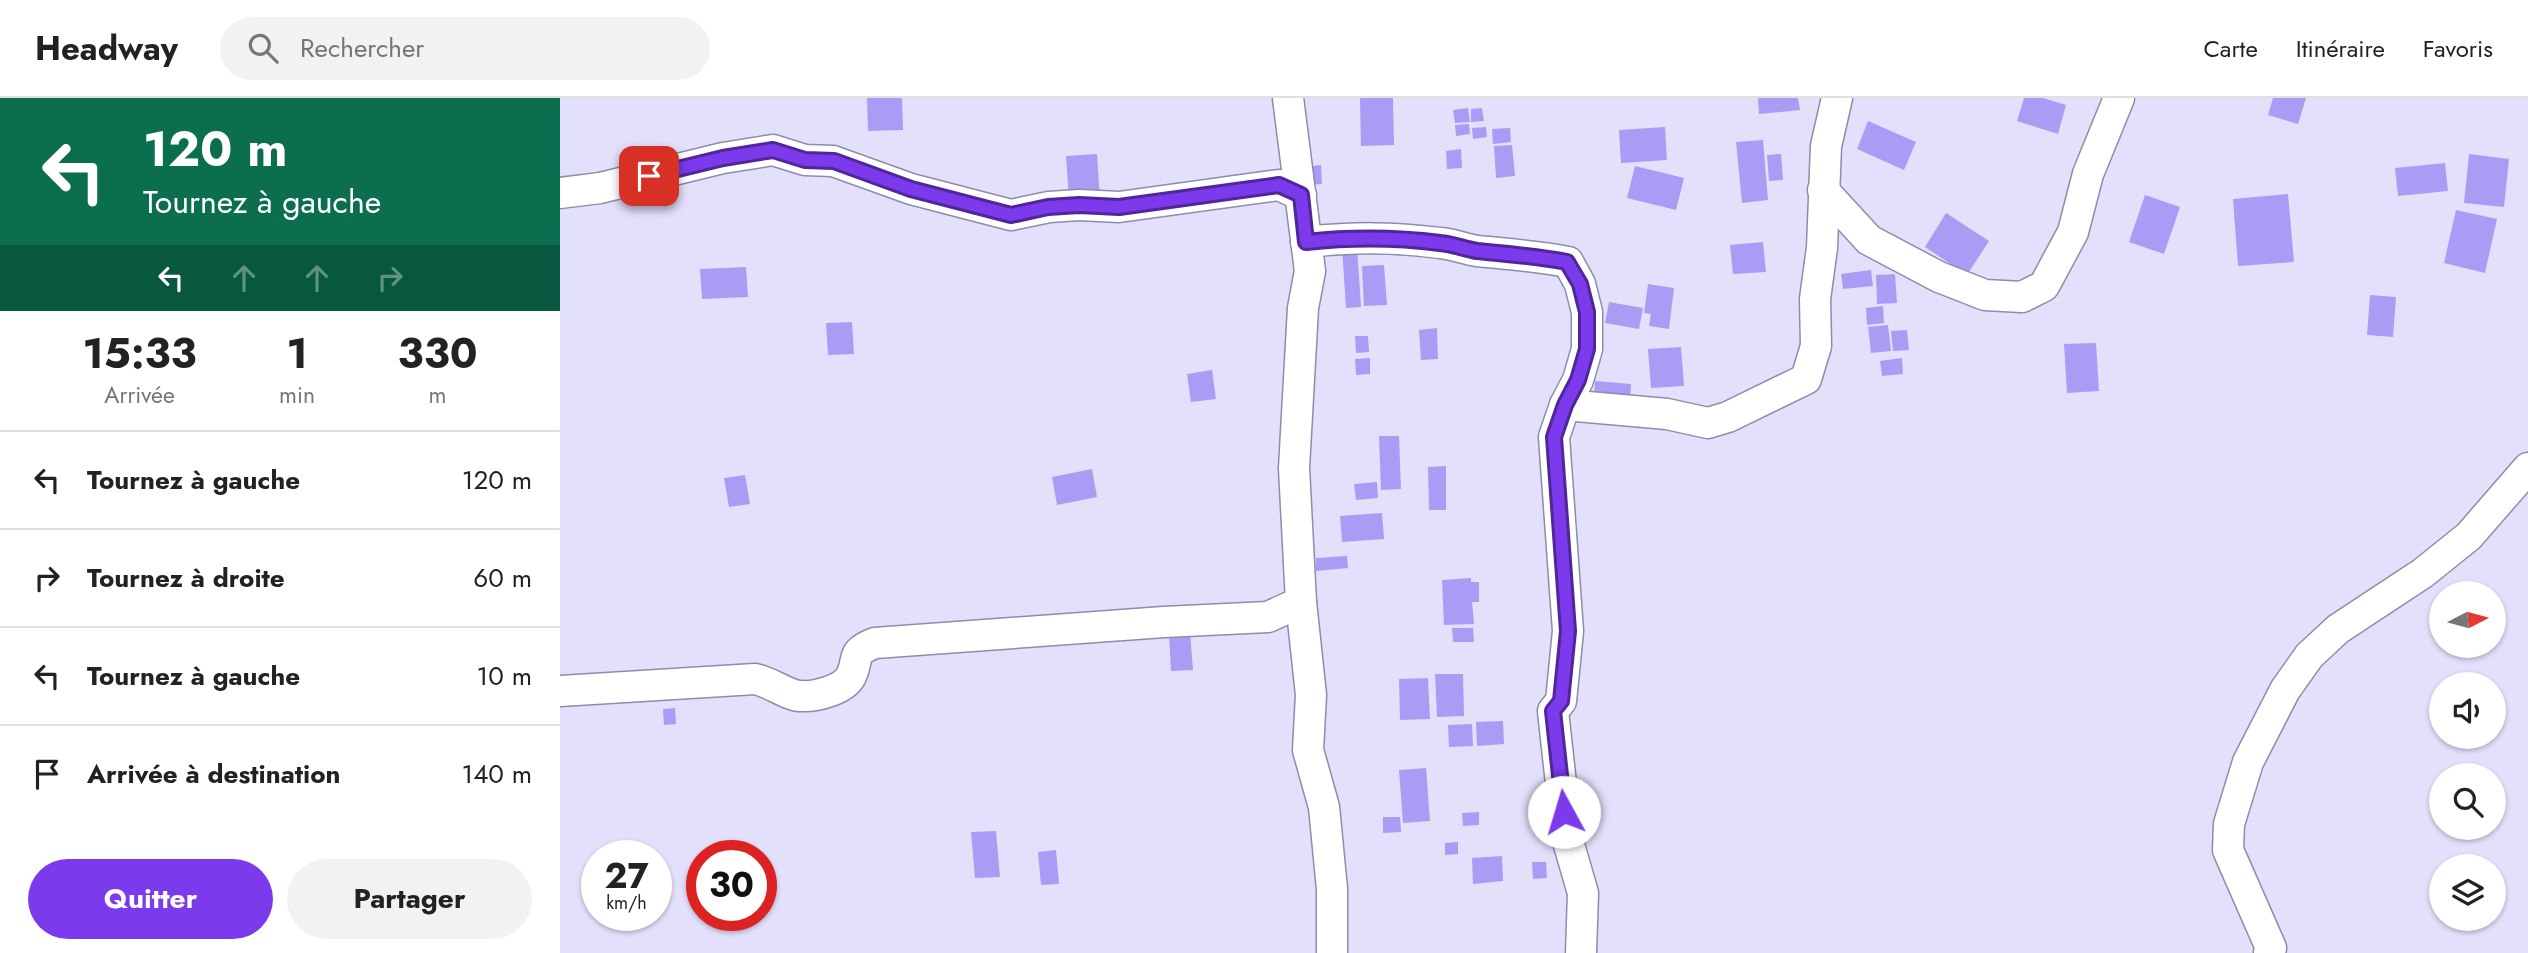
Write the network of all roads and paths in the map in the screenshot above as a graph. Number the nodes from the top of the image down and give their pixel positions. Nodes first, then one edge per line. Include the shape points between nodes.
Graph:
1 (1288, 98) edge
2 (1837, 98) edge
3 (2119, 98) edge
4 (1823, 190) junction
5 (560, 193) edge
6 (1301, 195) junction
7 (1306, 242) junction
8 (1565, 405) junction
9 (2528, 468) edge
10 (1301, 602) junction
11 (560, 691) edge
12 (1332, 953) edge
13 (1581, 953) edge
14 (2269, 953) edge

1 - 6 street
2 - 4 street via 1826,146
3 - 4 street via 2088,174 2073,232 2044,286 2022,297 1985,295 1869,240
4 - 8 street via 1816,346 1806,380 1708,423 1667,414
5 - 6 street via 773,150 805,160 834,161 911,189 1011,215 1048,207 1119,207 1279,185
6 - 7 street
7 - 8 street via 1354,237 1409,239 1567,262 1580,284 1587,312 1587,349
7 - 10 street via 1310,271 1303,308 1294,468
8 - 13 street via 1554,437 1568,631 1561,701 1553,711 1567,838 1583,893
9 - 14 street via 2469,536 2423,573 2338,629 2309,656 2285,690 2248,762 2229,824 2228,850 2271,948
10 - 11 street via 1268,617 875,643 859,652 843,685 801,696 755,679
10 - 12 street via 1311,695 1308,750 1324,807 1332,889

